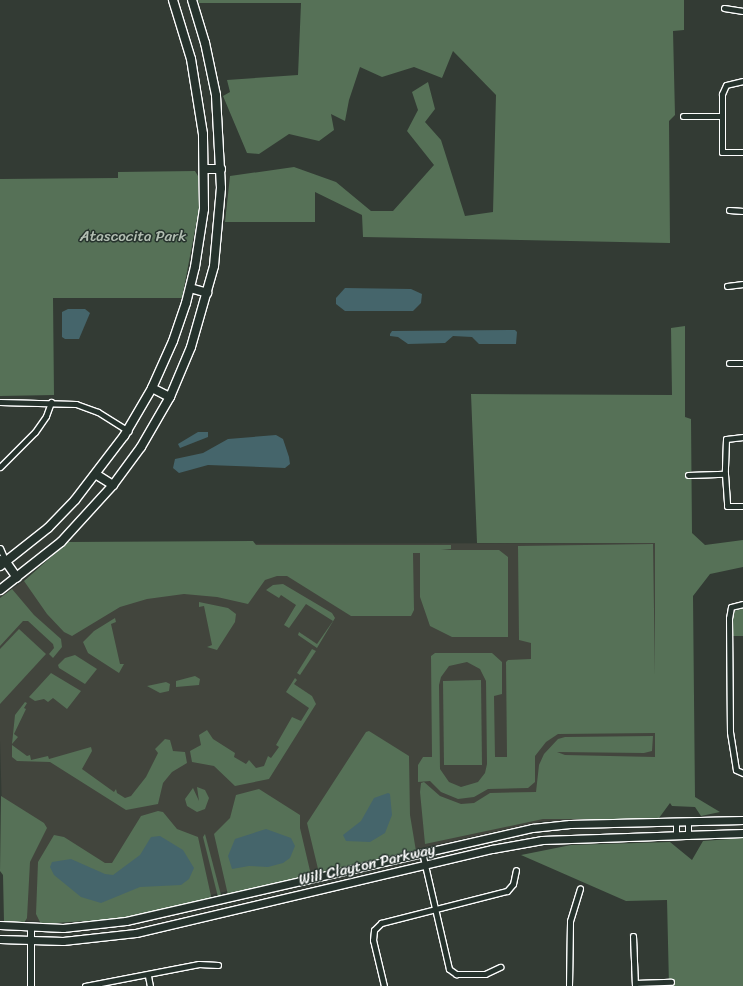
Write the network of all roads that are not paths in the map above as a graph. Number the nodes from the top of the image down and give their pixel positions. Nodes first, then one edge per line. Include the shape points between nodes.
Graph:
1 (173, 0) edge
2 (192, 0) edge
3 (724, 8) dead end
4 (743, 11) edge
5 (743, 82) edge
6 (683, 116) dead end
7 (722, 116) junction
8 (743, 152) edge
9 (204, 169) junction
10 (221, 169) junction
11 (729, 210) dead end
12 (743, 211) edge
13 (743, 284) edge
14 (727, 286) dead end
15 (190, 288) junction
16 (207, 293) junction
17 (729, 363) dead end
18 (743, 363) edge
19 (152, 388) junction
20 (170, 397) junction
21 (0, 402) edge
22 (51, 402) junction
23 (128, 431) junction
24 (743, 438) edge
25 (0, 467) edge
26 (725, 474) junction
27 (97, 475) junction
28 (688, 476) dead end
29 (114, 485) junction
30 (743, 506) edge
31 (0, 548) edge
32 (2, 562) edge
33 (17, 578) junction
34 (0, 590) edge
35 (743, 604) edge
36 (743, 773) edge
37 (743, 820) edge
38 (676, 822) junction
39 (688, 823) junction
40 (743, 833) edge
41 (676, 836) junction
42 (688, 836) junction
43 (422, 852) junction
44 (424, 865) junction
45 (516, 870) dead end
46 (317, 877) junction
47 (320, 889) junction
48 (580, 890) dead end
49 (434, 910) junction
50 (0, 925) edge
51 (31, 928) junction
52 (633, 936) dead end
53 (0, 939) edge
54 (31, 941) junction
55 (218, 965) dead end
56 (500, 967) dead end
57 (148, 976) junction
58 (671, 982) dead end
59 (635, 984) edge
60 (31, 986) edge
61 (85, 986) edge
62 (150, 986) edge
63 (384, 986) edge
64 (569, 986) edge

1 - 9 main road via 191,59 200,104
2 - 10 main road via 205,42 216,95
3 - 4 street
5 - 7 street via 726,85 722,94
6 - 7 street
7 - 8 street via 722,152
9 - 10 main road
9 - 15 main road via 204,209
10 - 16 main road via 220,219 214,266
11 - 12 street
13 - 14 street
15 - 16 main road
15 - 19 main road via 173,341
16 - 20 main road via 192,347
17 - 18 street
19 - 20 main road
19 - 23 main road
20 - 29 main road via 141,447
21 - 22 street
22 - 23 street via 76,404 98,412
22 - 25 street via 46,416 35,432
23 - 27 main road
24 - 26 street via 726,439
26 - 28 street
26 - 30 street via 727,506
27 - 29 main road
27 - 32 main road via 48,528
29 - 33 main road via 61,542
31 - 32 street
32 - 33 main road
33 - 34 main road
35 - 36 street via 731,607 729,618 730,732 736,770
37 - 39 main road, Will Clayton Parkway
38 - 39 main road, Will Clayton Parkway
38 - 41 street
38 - 43 main road, Will Clayton Parkway via 552,826 509,832
39 - 42 street
40 - 42 main road, Will Clayton Parkway
41 - 42 main road, Will Clayton Parkway
41 - 44 main road, Will Clayton Parkway via 547,840
43 - 44 street
43 - 46 main road, Will Clayton Parkway
44 - 47 main road, Will Clayton Parkway
44 - 49 street
45 - 49 street via 513,884 507,892
46 - 47 main road
46 - 51 main road, Will Clayton Parkway via 126,921 79,927
47 - 54 main road, Will Clayton Parkway via 136,933 81,940
48 - 64 street via 569,926
49 - 56 street via 452,972 485,974
49 - 63 street via 381,923 374,930 373,940
50 - 51 main road, Will Clayton Parkway
51 - 54 street
52 - 59 street
53 - 54 main road, Will Clayton Parkway
54 - 60 street
55 - 57 street via 199,964
57 - 61 street
57 - 62 street
58 - 59 street

